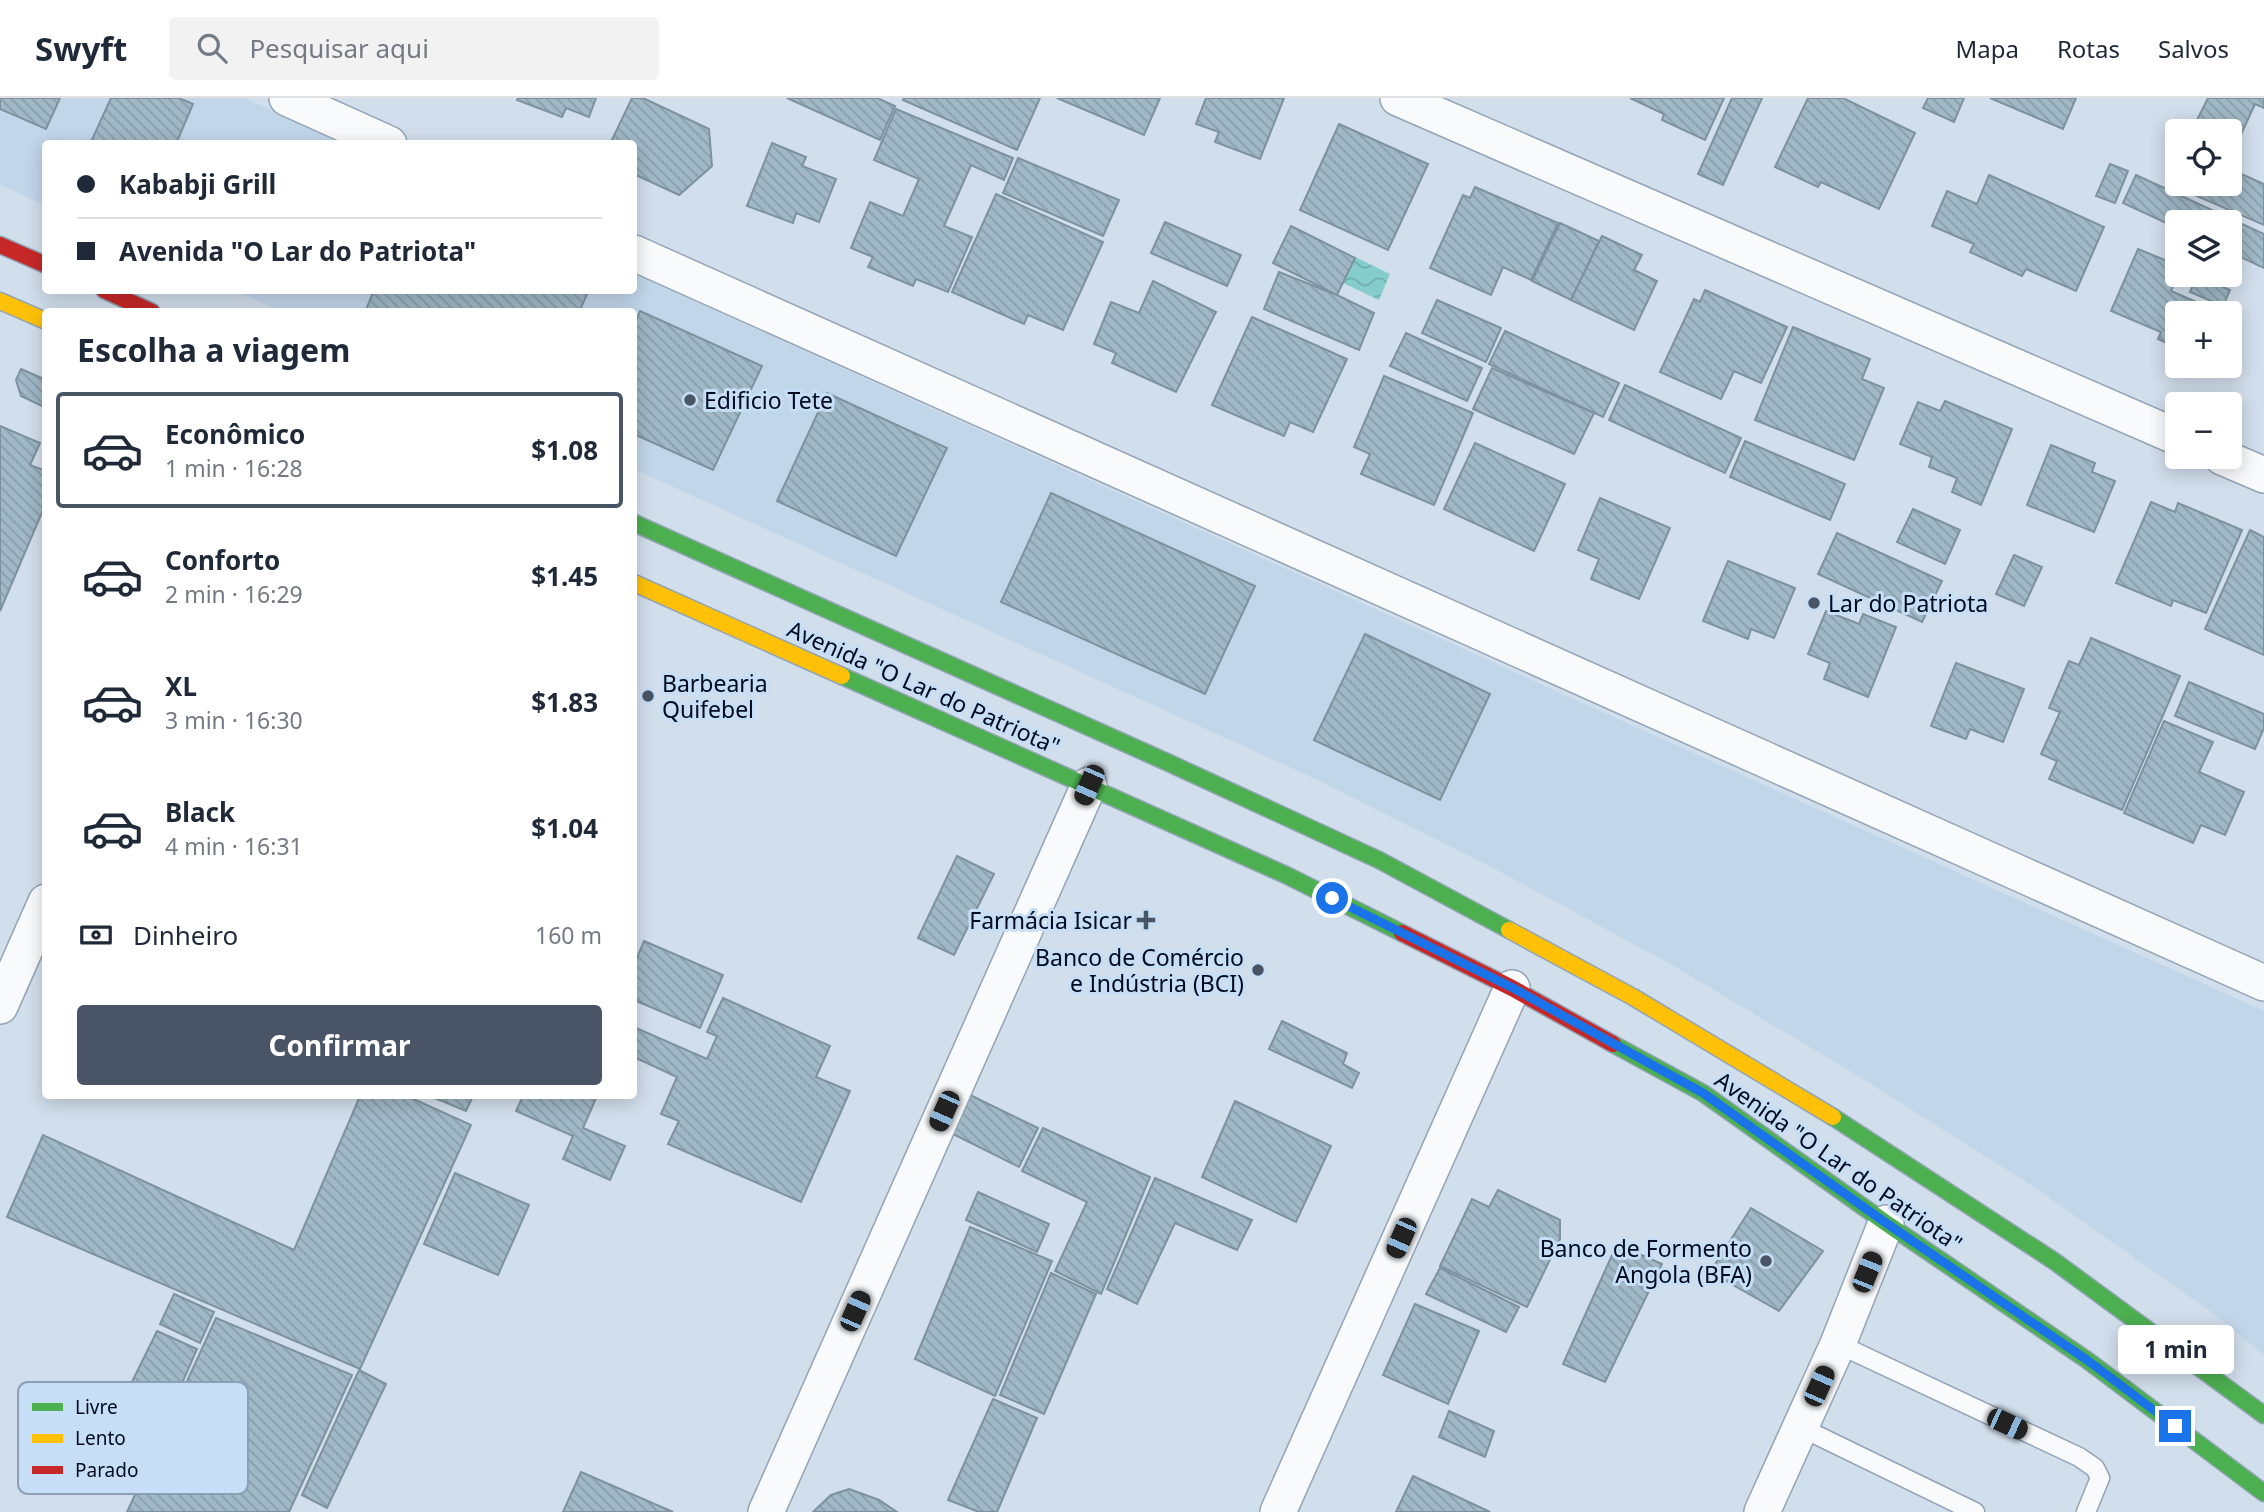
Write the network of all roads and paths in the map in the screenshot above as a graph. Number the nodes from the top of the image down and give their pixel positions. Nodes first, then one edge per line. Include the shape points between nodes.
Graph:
1 (287, 98) edge
2 (1398, 98) edge
3 (380, 140) edge
4 (0, 245) edge
5 (637, 254) edge
6 (42, 263) edge
7 (113, 294) edge
8 (0, 301) edge
9 (143, 308) edge
10 (42, 319) edge
11 (2165, 432) edge
12 (2242, 466) edge
13 (2264, 475) edge
14 (637, 524) edge
15 (637, 584) edge
16 (1089, 785) junction
17 (42, 911) edge
18 (2264, 983) edge
19 (1513, 988) junction
20 (0, 1006) edge
21 (1886, 1223) junction
22 (1838, 1345) junction
23 (2264, 1415) edge
24 (1800, 1427) junction
25 (2260, 1499) edge
26 (766, 1512) edge
27 (1278, 1512) edge
28 (1762, 1512) edge
29 (1975, 1512) edge
30 (2086, 1512) edge

1 - 3 street
2 - 11 street
4 - 6 main road
5 - 18 street
7 - 9 main road
8 - 10 main road
12 - 13 street
14 - 23 main road, Avenida "O Lar do Patriota" via 1379,860 1621,990 1827,1113 2054,1261
15 - 16 main road, Avenida "O Lar do Patriota"
16 - 19 main road, Avenida "O Lar do Patriota" via 1286,875
16 - 26 street
17 - 20 street
19 - 21 main road, Avenida "O Lar do Patriota" via 1703,1093
19 - 27 street
21 - 22 street
21 - 25 main road, Avenida "O Lar do Patriota" via 2087,1360
22 - 24 street
22 - 30 lane via 2079,1457 2095,1468 2100,1478
24 - 28 street
24 - 29 lane

